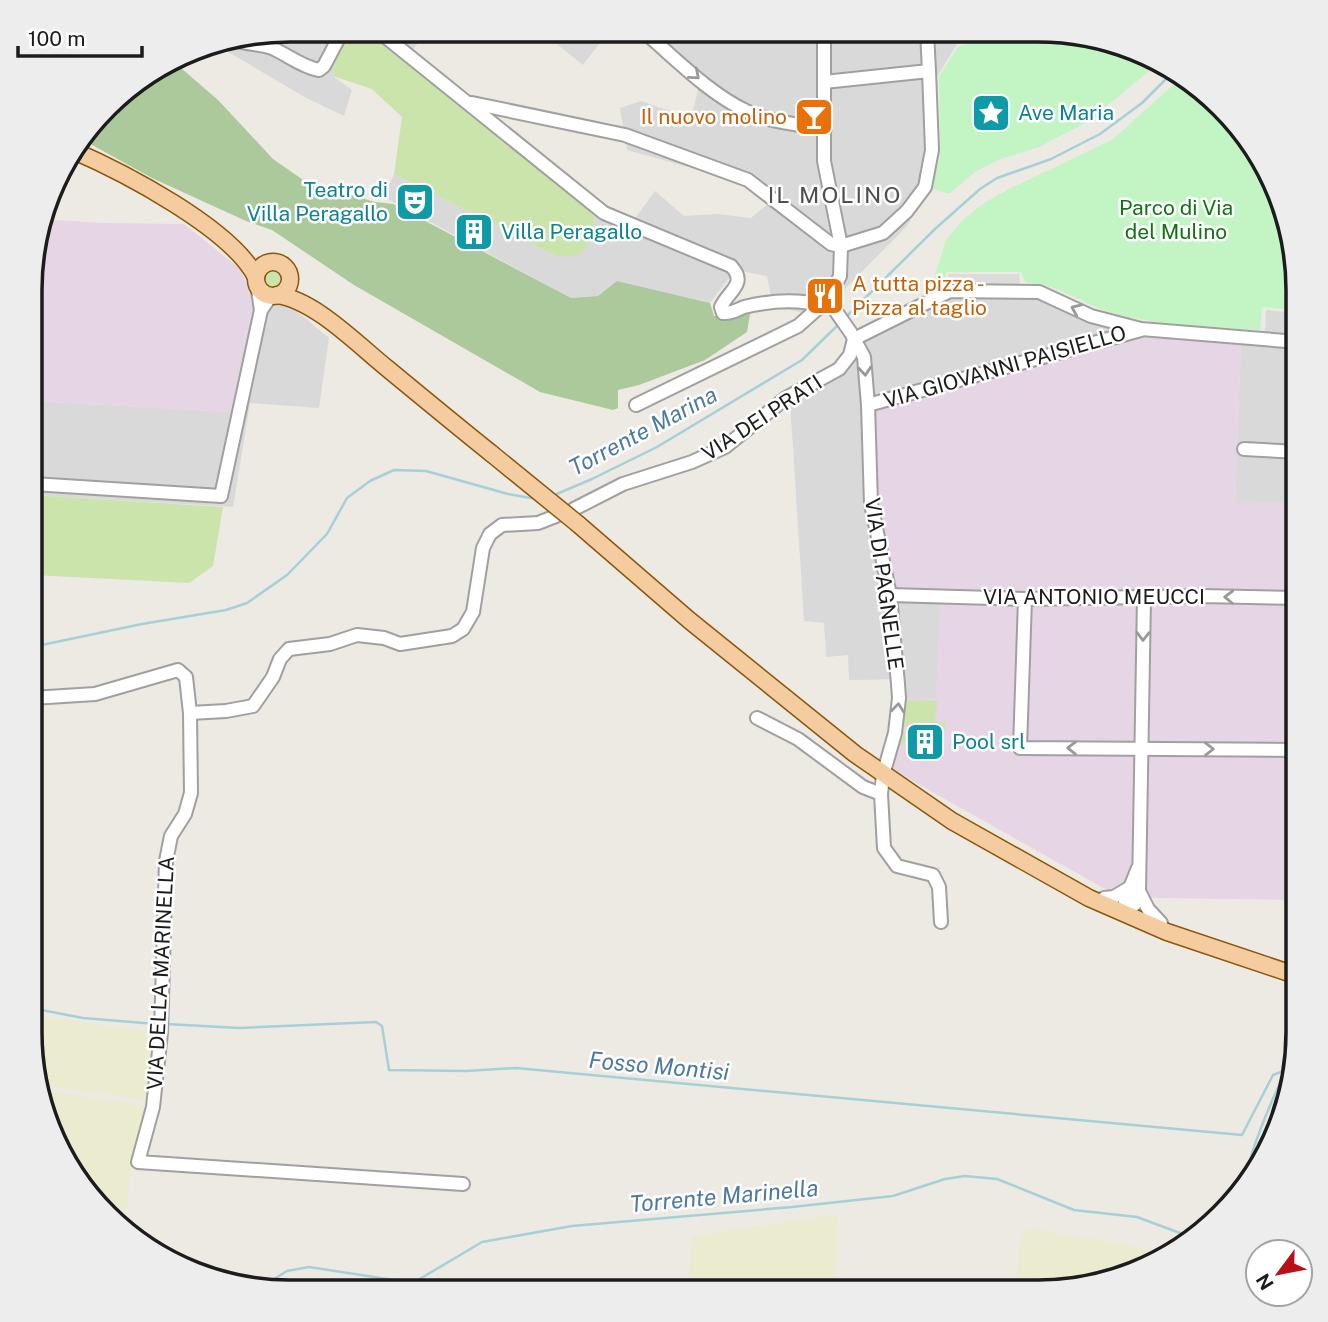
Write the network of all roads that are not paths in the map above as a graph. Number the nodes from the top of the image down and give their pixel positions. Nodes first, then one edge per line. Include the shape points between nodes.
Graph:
1 (657, 42) edge
2 (824, 42) edge
3 (928, 42) edge
4 (336, 43) edge
5 (393, 43) edge
6 (256, 44) edge
7 (929, 71) junction
8 (824, 82) junction
9 (468, 103) junction
10 (825, 128) junction
11 (82, 155) edge
12 (841, 246) junction
13 (244, 258) junction
14 (268, 262) junction
15 (256, 281) junction
16 (290, 281) junction
17 (274, 296) junction
18 (302, 303) junction
19 (827, 304) junction
20 (261, 310) junction
21 (1141, 330) junction
22 (853, 336) junction
23 (1285, 341) edge
24 (636, 405) dead end
25 (868, 405) junction
26 (1244, 449) dead end
27 (1285, 451) edge
28 (42, 485) edge
29 (556, 516) dead end
30 (576, 517) junction
31 (890, 595) junction
32 (1144, 598) junction
33 (1285, 598) edge
34 (1025, 599) junction
35 (43, 697) edge
36 (190, 713) junction
37 (757, 718) dead end
38 (1140, 749) junction
39 (1286, 750) edge
40 (883, 775) junction
41 (881, 794) junction
42 (1060, 881) junction
43 (1134, 890) junction
44 (1104, 898) junction
45 (1127, 910) junction
46 (941, 922) dead end
47 (1161, 923) junction
48 (1193, 940) junction
49 (1286, 972) edge
50 (463, 1184) dead end

1 -> 10 street via 744,110
2 - 8 street
3 - 7 street
4 - 6 street via 319,70
5 - 9 street
7 - 8 street
7 - 12 street via 932,150 925,187 883,233
8 - 10 street
9 - 12 street via 625,135 748,180 831,244
9 - 19 street via 604,213 731,265 738,278 723,302 723,313 774,302
10 - 12 street via 824,161
11 - 13 main road via 193,215
12 - 19 street via 840,276
13 - 14 main road
13 - 15 main road
14 - 15 main road via 260,268
14 - 16 main road via 285,267
15 - 17 main road via 262,292
15 - 20 street
16 - 17 main road via 286,290
16 - 18 main road
17 - 18 main road
17 - 20 street
18 - 30 main road, bridge
19 - 22 street, VIA DI PAGNELLE
19 - 24 street via 798,326
20 - 28 street via 220,496
21 -> 22 street via 1091,316 1039,292 950,291
21 - 23 street
21 - 25 street, VIA GIOVANNI PAISIELLO
22 -> 25 street, VIA DI PAGNELLE via 864,357
22 - 30 street, VIA DEI PRATI via 850,355 839,369 786,398 725,447 623,484
25 - 31 street, VIA DI PAGNELLE via 871,504
26 - 27 street
29 - 36 street via 495,528 483,548 472,612 463,629 452,636 400,644 357,635 289,649 253,706
30 - 40 main road via 689,620
31 - 34 street, VIA ANTONIO MEUCCI
40 -> 31 street, VIA DI PAGNELLE via 899,698
33 -> 32 street, VIA ANTONIO MEUCCI
32 - 34 street, VIA ANTONIO MEUCCI
32 -> 38 street
38 -> 34 street via 1020,748
35 - 36 street via 95,694 178,670 186,677
36 - 50 street, VIA DELLA MARINELLA via 191,793 171,836 166,862 161,1033 153,1107 138,1162
37 - 41 street via 798,739 863,787
38 -> 39 street
38 - 43 street
40 - 41 street, VIA DI PAGNELLE
40 - 42 main road via 952,821
41 - 46 street, VIA DI PAGNELLE via 884,848 897,866 933,875 939,887
42 - 44 main road
42 - 45 main road via 1088,898
43 - 44 street
43 - 45 street
43 - 47 street
44 - 45 main road
45 - 47 main road
45 - 48 main road
47 - 48 main road
48 - 49 main road

